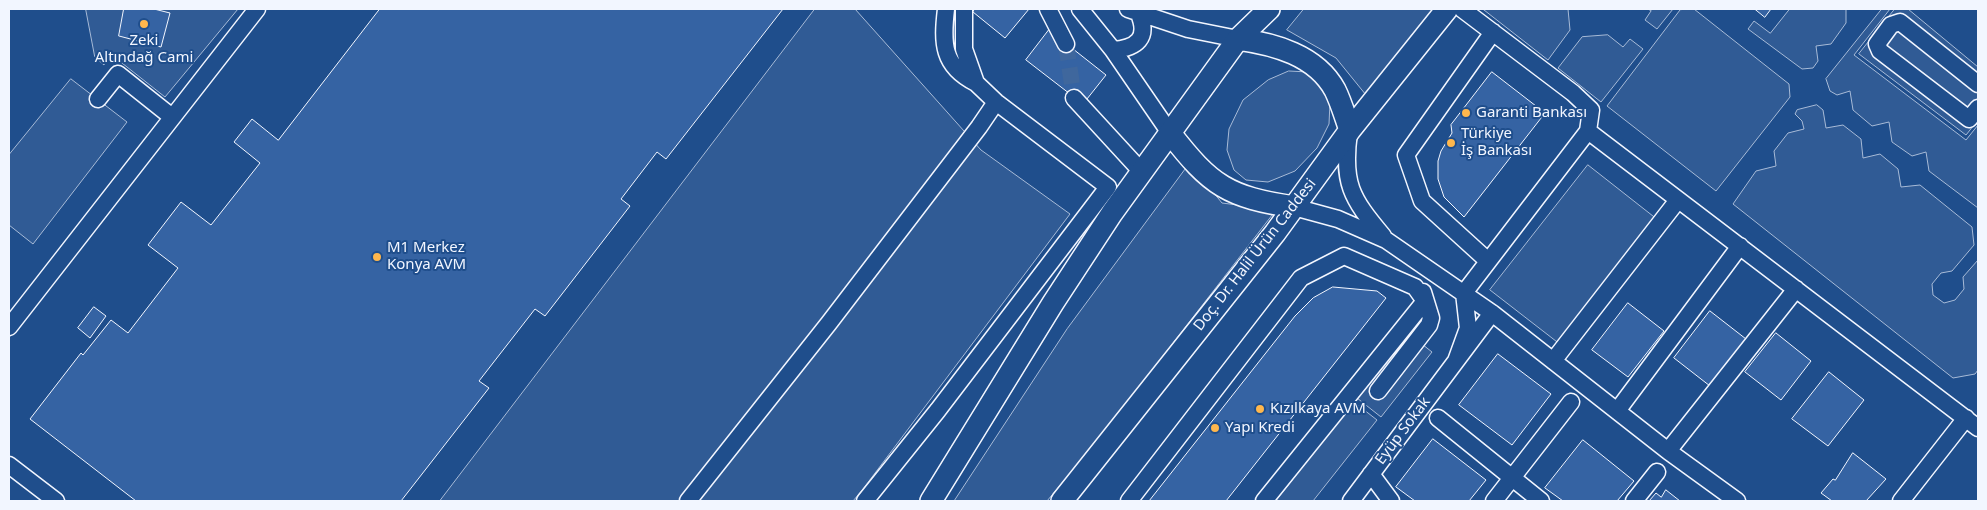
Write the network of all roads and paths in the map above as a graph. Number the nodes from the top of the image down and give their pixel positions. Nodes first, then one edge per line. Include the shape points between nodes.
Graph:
1 (257, 9) edge
2 (946, 9) edge
3 (964, 9) edge
4 (1048, 9) edge
5 (1080, 9) edge
6 (1269, 9) edge
7 (1447, 9) edge
8 (1462, 9) edge
9 (1131, 10) edge
10 (1493, 32) junction
11 (1238, 39) junction
12 (1066, 44) tunnel mouth
13 (1114, 50) junction
14 (976, 83) junction
15 (1978, 84) edge
16 (1074, 98) tunnel mouth
17 (98, 100) dead end
18 (996, 102) junction
19 (1978, 108) edge
20 (172, 117) junction
21 (1350, 130) junction
22 (1588, 131) junction
23 (1170, 133) junction
24 (1142, 172) junction
25 (1678, 200) junction
26 (1294, 207) junction
27 (1386, 240) junction
28 (1740, 246) junction
29 (1488, 261) junction
30 (1419, 263) junction
31 (1796, 289) junction
32 (1464, 293) junction
33 (1425, 301) junction
34 (1492, 313) junction
35 (9, 326) edge
36 (1456, 361) junction
37 (1553, 362) junction
38 (1378, 391) dead end
39 (1572, 402) dead end
40 (1617, 411) junction
41 (1438, 418) dead end
42 (1972, 423) edge
43 (1668, 451) junction
44 (9, 465) edge
45 (1657, 472) dead end
46 (1371, 474) junction
47 (1512, 478) junction
48 (56, 501) edge
49 (688, 501) edge
50 (865, 501) edge
51 (931, 501) edge
52 (1062, 501) edge
53 (1129, 501) edge
54 (1264, 501) edge
55 (1351, 501) edge
56 (1391, 501) edge
57 (1494, 501) edge
58 (1541, 501) edge
59 (1634, 501) edge
60 (1737, 501) edge
61 (1902, 501) edge

1 - 20 street
2 - 14 street via 943,33 948,59 964,77
3 - 14 street via 964,49
4 - 12 street
5 - 13 street
6 - 11 main road
7 - 21 main road, Doç. Dr. Halil Ürün Caddesi
8 - 10 street
9 - 11 street via 1188,29
9 - 13 street via 1143,32 1131,47
10 - 22 street via 1574,93 1591,110
10 - 29 street via 1406,155 1422,201
11 - 21 main road via 1278,47 1318,69 1334,88
11 - 23 main road
13 - 23 street
14 - 18 street
15 - 19 street via 1900,22 1890,25 1877,44 1880,50 1970,119
16 - 24 street
17 - 20 street via 118,74
18 - 49 street via 835,316
18 - 50 street via 1108,187
20 - 35 street
21 - 26 main road, Doç. Dr. Halil Ürün Caddesi
21 - 27 street via 1346,160 1349,184 1359,207
22 - 25 street
22 - 29 street
23 - 24 main road
23 - 26 main road via 1217,184 1255,200
24 - 51 main road via 1052,303
25 - 28 street
25 - 37 street
26 - 27 street via 1338,219
26 - 52 main road, Doç. Dr. Halil Ürün Caddesi
27 - 30 street
28 - 31 street
28 - 40 street
29 - 32 street
30 - 32 street
30 - 33 street
31 - 42 street
31 - 43 street
32 - 34 street
32 - 36 street via 1468,328
33 - 38 street via 1429,325
33 - 53 street via 1415,287 1344,256 1301,278
33 - 54 street
34 - 36 street, Eyüp Sokak
34 - 37 street
36 - 46 street, Eyüp Sokak
37 - 40 street
39 - 47 street
40 - 43 street
41 - 47 street
42 - 61 street
43 - 60 street
44 - 48 street
45 - 59 street
46 - 55 street, Eyüp Sokak
46 - 56 street
47 - 57 street
47 - 58 street

